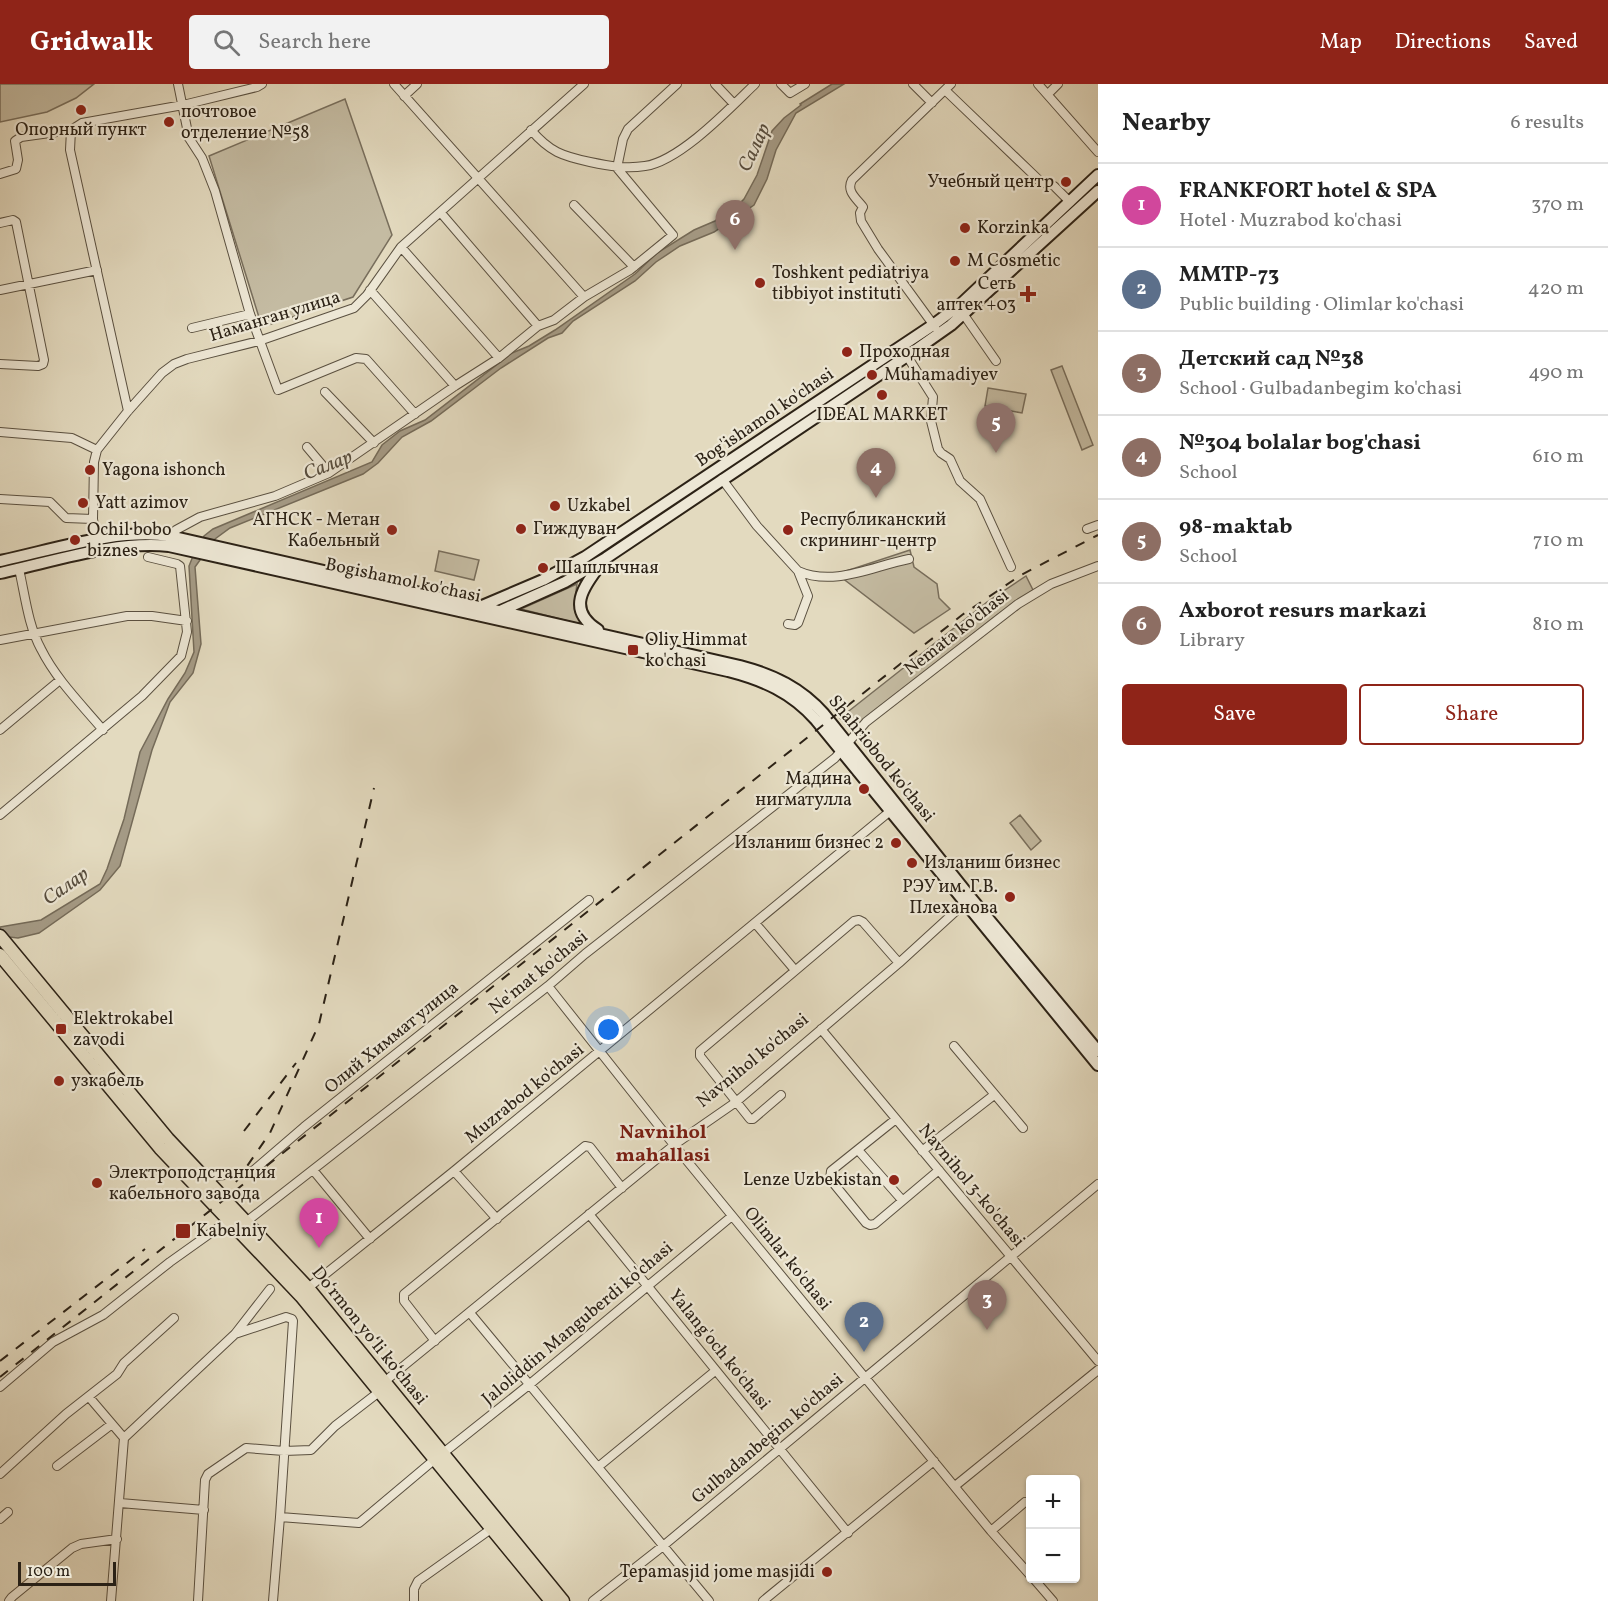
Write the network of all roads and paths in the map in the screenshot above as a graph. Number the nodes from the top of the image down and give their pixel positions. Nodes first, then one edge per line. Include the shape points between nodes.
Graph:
1 (178, 84) edge
2 (394, 84) edge
3 (417, 84) edge
4 (584, 84) edge
5 (676, 84) edge
6 (716, 84) edge
7 (756, 84) edge
8 (782, 84) edge
9 (805, 84) edge
10 (913, 84) edge
11 (1038, 84) edge
12 (1058, 84) edge
13 (258, 85) edge
14 (948, 87) edge
15 (1048, 94) junction
16 (405, 96) junction
17 (932, 103) junction
18 (734, 104) junction
19 (183, 105) junction
20 (71, 130) junction
21 (531, 130) junction
22 (1098, 152) edge
23 (617, 168) junction
24 (0, 174) edge
25 (1098, 175) edge
26 (478, 180) junction
27 (1098, 191) edge
28 (1070, 202) junction
29 (574, 205) dead end
30 (441, 213) junction
31 (0, 223) edge
32 (401, 247) junction
33 (634, 267) junction
34 (97, 270) junction
35 (27, 283) junction
36 (0, 290) edge
37 (370, 290) junction
38 (584, 297) junction
39 (250, 314) junction
40 (964, 315) junction
41 (538, 326) junction
42 (192, 328) dead end
43 (936, 329) junction
44 (259, 341) junction
45 (908, 356) junction
46 (499, 358) junction
47 (996, 361) dead end
48 (0, 364) edge
49 (455, 386) junction
50 (325, 392) dead end
51 (128, 411) junction
52 (415, 414) junction
53 (803, 419) junction
54 (0, 432) edge
55 (772, 439) junction
56 (374, 443) junction
57 (307, 447) dead end
58 (97, 450) junction
59 (328, 473) junction
60 (722, 479) junction
61 (0, 499) edge
62 (657, 516) junction
63 (93, 519) junction
64 (1098, 525) edge
65 (1087, 529) dead end
66 (170, 541) junction
67 (97, 546) junction
68 (148, 557) dead end
69 (606, 558) junction
70 (909, 559) dead end
71 (0, 561) edge
72 (1098, 566) edge
73 (1011, 567) dead end
74 (19, 569) junction
75 (798, 571) junction
76 (0, 573) edge
77 (501, 611) junction
78 (483, 612) junction
79 (187, 621) junction
80 (530, 622) junction
81 (788, 624) dead end
82 (34, 633) junction
83 (609, 636) junction
84 (0, 640) edge
85 (60, 680) junction
86 (0, 730) edge
87 (103, 730) junction
88 (845, 747) junction
89 (894, 808) junction
90 (0, 815) edge
91 (589, 900) dead end
92 (968, 900) junction
93 (755, 923) junction
94 (0, 936) edge
95 (0, 955) edge
96 (13, 962) junction
97 (898, 963) junction
98 (794, 969) junction
99 (548, 986) junction
100 (35, 989) junction
101 (821, 1029) junction
102 (954, 1046) dead end
103 (1098, 1050) edge
104 (599, 1052) junction
105 (1098, 1065) edge
106 (781, 1095) dead end
107 (994, 1095) junction
108 (736, 1102) junction
109 (896, 1119) junction
110 (1023, 1128) dead end
111 (674, 1145) junction
112 (858, 1150) junction
113 (922, 1151) junction
114 (313, 1170) junction
115 (939, 1170) junction
116 (454, 1171) junction
117 (207, 1181) junction
118 (1098, 1184) edge
119 (622, 1188) junction
120 (902, 1200) junction
121 (589, 1214) junction
122 (732, 1216) junction
123 (229, 1220) junction
124 (496, 1220) junction
125 (246, 1221) junction
126 (370, 1239) junction
127 (1011, 1257) junction
128 (647, 1286) junction
129 (308, 1288) junction
130 (270, 1289) dead end
131 (470, 1313) junction
132 (174, 1318) dead end
133 (235, 1334) junction
134 (435, 1341) junction
135 (1098, 1361) edge
136 (1098, 1370) edge
137 (716, 1371) junction
138 (865, 1377) junction
139 (530, 1384) junction
140 (384, 1387) junction
141 (0, 1388) edge
142 (89, 1397) junction
143 (112, 1424) junction
144 (124, 1438) junction
145 (779, 1449) junction
146 (284, 1451) junction
147 (438, 1457) junction
148 (934, 1461) junction
149 (57, 1467) dead end
150 (598, 1467) junction
151 (0, 1474) edge
152 (955, 1486) junction
153 (120, 1503) junction
154 (1025, 1503) dead end
155 (204, 1510) junction
156 (8, 1512) dead end
157 (280, 1516) junction
158 (0, 1519) edge
159 (491, 1528) junction
160 (991, 1531) junction
161 (848, 1533) junction
162 (117, 1539) junction
163 (663, 1546) junction
164 (1026, 1570) edge
165 (1037, 1583) edge
166 (9, 1601) edge
167 (111, 1601) edge
168 (198, 1601) edge
169 (273, 1601) edge
170 (414, 1601) edge
171 (551, 1601) edge
172 (563, 1601) edge
173 (593, 1601) edge
174 (709, 1601) edge
175 (763, 1601) edge
176 (1053, 1601) edge

1 - 19 street
2 - 16 street
3 - 16 street
4 - 21 street, Наманган улица
5 - 23 street via 628,129
6 - 18 street
7 - 18 street
8 - 9 street via 790,93
10 - 17 street
11 - 15 street
12 - 15 street
13 - 19 street
14 - 17 street
14 - 28 street via 1041,182 1054,186
15 - 22 street
16 - 26 street
17 - 43 street via 849,185 863,207 861,221
18 - 23 street via 679,152 648,166
19 - 20 street via 82,123
19 - 39 street via 189,138 215,191
20 - 24 street via 17,138 14,145 18,166
20 - 34 street via 70,150
21 - 23 street via 555,152
21 - 26 street, Наманган улица
23 - 33 street via 673,235
25 - 28 main road, Bog'ishamol ko'chasi
26 - 30 street, Наманган улица
26 - 38 street
27 - 40 main road, Bog'ishamol ko'chasi
28 - 43 main road, Bog'ishamol ko'chasi
29 - 33 street
30 - 32 street, Наманган улица
30 - 41 street
31 - 35 street via 16,222
32 - 37 street, Наманган улица
32 - 46 street
33 - 38 street
34 - 35 street
34 - 51 street
35 - 36 street
35 - 48 street via 44,360 38,366
37 - 44 street, Наманган улица via 354,308
37 - 49 street
38 - 41 street via 554,320
39 - 42 street
39 - 44 street
40 - 43 main road, Bog'ishamol ko'chasi
40 - 47 street
41 - 46 street
43 - 45 main road, Bog'ishamol ko'chasi
43 - 53 main road, Bog'ishamol ko'chasi
44 - 51 street, Наманган улица via 174,364
44 - 52 street via 278,390 356,358 366,359
45 - 53 main road, Bog'ishamol ko'chasi
45 - 73 street via 933,397 930,417 938,449 950,459 960,481 980,499
46 - 49 street
49 - 52 street
50 - 56 street
51 - 58 street, Наманган улица
52 - 56 street
53 - 55 main road, Bog'ishamol ko'chasi
54 - 58 street via 72,438
55 - 60 main road, Bog'ishamol ko'chasi
55 - 62 main road, Bog'ishamol ko'chasi
56 - 59 street
57 - 59 street
58 - 63 street
59 - 66 street via 276,496 200,517 185,524
60 - 62 main road, Bog'ishamol ko'chasi
60 - 75 street
61 - 63 street via 50,502 66,518
62 - 69 main road, Bog'ishamol ko'chasi
62 - 78 main road, Bog'ishamol ko'chasi
63 - 67 street
64 - 65 street
66 - 67 main road, Bogishamol ko'chasi via 137,535
66 - 78 main road, Bogishamol ko'chasi
67 - 71 main road, Bogishamol ko'chasi
67 - 74 main road, Bogishamol ko'chasi
68 - 79 street via 180,566
69 - 77 main road, Bog'ishamol ko'chasi
69 - 83 main road via 584,585 580,603 588,622
70 - 75 street via 828,578
72 - 88 street, Nemata ko'chasi via 1051,584 1018,604 867,722
74 - 76 main road, Bogishamol ko'chasi
74 - 82 street
75 - 81 street via 807,596 798,623
77 - 78 main road, Shahriobod ko'chasi
77 - 80 main road, Shahriobod ko'chasi
78 - 80 main road, Shahriobod ko'chasi
79 - 82 street via 127,616
79 - 87 street via 181,656
80 - 83 main road, Shahriobod ko'chasi
80 - 88 main road, Shahriobod ko'chasi via 760,680 802,705
82 - 84 street
82 - 85 street
83 - 88 main road, Shahriobod ko'chasi via 740,666 782,681 810,698
85 - 86 street
85 - 87 street
87 - 90 street
88 - 89 main road, Shahriobod ko'chasi
88 - 99 street, Ne'mat ko'chasi
89 - 92 main road, Shahriobod ko'chasi
89 - 93 street, Muzrabod ko'chasi
91 - 117 street, Олий Химмат улица via 254,1170
92 - 97 street, Navnihol ko'chasi
92 - 103 main road, Shahriobod ko'chasi
92 - 105 main road, Shahriobod ko'chasi
93 - 98 street
93 - 104 street, Muzrabod ko'chasi
94 - 96 main road, Do‘rmon yo‘li ko‘chasi
95 - 96 main road, Do‘rmon yo‘li ko‘chasi
96 - 100 main road, Do‘rmon yo‘li ko‘chasi
97 - 98 street via 859,920
97 - 101 street, Navnihol ko'chasi
98 - 108 street via 700,1052
99 - 104 street, Olimlar ko'chasi
99 - 114 street, Ne'mat ko'chasi
100 - 117 main road, Do‘rmon yo‘li ko‘chasi
100 - 123 main road, Do‘rmon yo‘li ko‘chasi via 160,1148
101 - 108 street, Navnihol ko'chasi
101 - 109 street, Navnihol 3-ko'chasi
102 - 107 street
104 - 111 street, Olimlar ko'chasi
104 - 116 street, Muzrabod ko'chasi
106 - 108 street via 753,1119
107 - 110 street
107 - 113 street
108 - 111 street, Navnihol ko'chasi
109 - 112 street
109 - 113 street, Navnihol 3-ko'chasi
111 - 119 street, Navnihol ko'chasi
111 - 122 street, Olimlar ko'chasi
112 - 120 street
112 - 120 street via 829,1175 866,1223 875,1224
113 - 115 street, Navnihol 3-ko'chasi
114 - 125 street, Ne'mat ko'chasi
114 - 126 street
115 - 120 street
115 - 127 street, Navnihol 3-ko'chasi
116 - 124 street
116 - 126 street, Muzrabod ko'chasi
117 - 125 main road, Do‘rmon yo‘li ko‘chasi
118 - 127 street, Gulbadanbegim ko'chasi
119 - 121 street, Navnihol ko'chasi
119 - 124 street via 590,1147 585,1146
121 - 128 street, Yalang'och ko'chasi
121 - 131 street, Navnihol ko'chasi
122 - 128 street, Jaloliddin Manguberdi ko'chasi
122 - 138 street, Olimlar ko'chasi
123 - 140 main road, Do‘rmon yo‘li ko‘chasi
123 - 141 street via 103,1315 52,1342
124 - 134 street via 404,1294 404,1302
125 - 129 main road, Do‘rmon yo‘li ko‘chasi
126 - 129 street, Muzrabod ko'chasi
127 - 135 street, Navnihol 3-ko'chasi
127 - 138 street, Gulbadanbegim ko'chasi
128 - 137 street, Yalang'och ko'chasi
128 - 139 street, Jaloliddin Manguberdi ko'chasi
129 - 140 main road, Do‘rmon yo‘li ko‘chasi
130 - 133 street
131 - 134 street, Navnihol ko'chasi
131 - 139 street
132 - 142 street
133 - 144 street
133 - 146 street via 286,1317 292,1319
134 - 140 street, Navnihol ko'chasi
136 - 152 street
137 - 145 street, Yalang'och ko'chasi
137 - 150 street
138 - 145 street, Gulbadanbegim ko'chasi
138 - 148 street, Olimlar ko'chasi
139 - 147 street, Jaloliddin Manguberdi ko'chasi
139 - 150 street
140 - 146 street, Navnihol ko'chasi via 311,1450
140 - 147 main road, Do‘rmon yo‘li ko‘chasi
142 - 143 street
142 - 151 street
143 - 144 street
143 - 149 street
144 - 153 street
145 - 161 street, Yalang'och ko'chasi
145 - 163 street, Gulbadanbegim ko'chasi
146 - 155 street, Navnihol ko'chasi via 246,1448 232,1456 208,1474
146 - 157 street
147 - 157 street, Jaloliddin Manguberdi ko'chasi via 359,1523
147 - 159 main road, Do‘rmon yo‘li ko‘chasi
147 - 172 main road, Do‘rmon yo‘li ko‘chasi
148 - 152 street, Olimlar ko'chasi
148 - 161 street
150 - 163 street
152 - 160 street, Olimlar ko'chasi
153 - 155 street
153 - 162 street
154 - 160 street
155 - 168 street, Navnihol ko'chasi
156 - 158 street
157 - 169 street
159 - 170 street via 418,1581
159 - 171 main road, Do‘rmon yo‘li ko‘chasi
160 - 164 street, Olimlar ko'chasi
161 - 175 street
162 - 166 street via 72,1548
162 - 167 street
163 - 173 street, Gulbadanbegim ko'chasi
163 - 174 street
165 - 176 street, Olimlar ko'chasi

